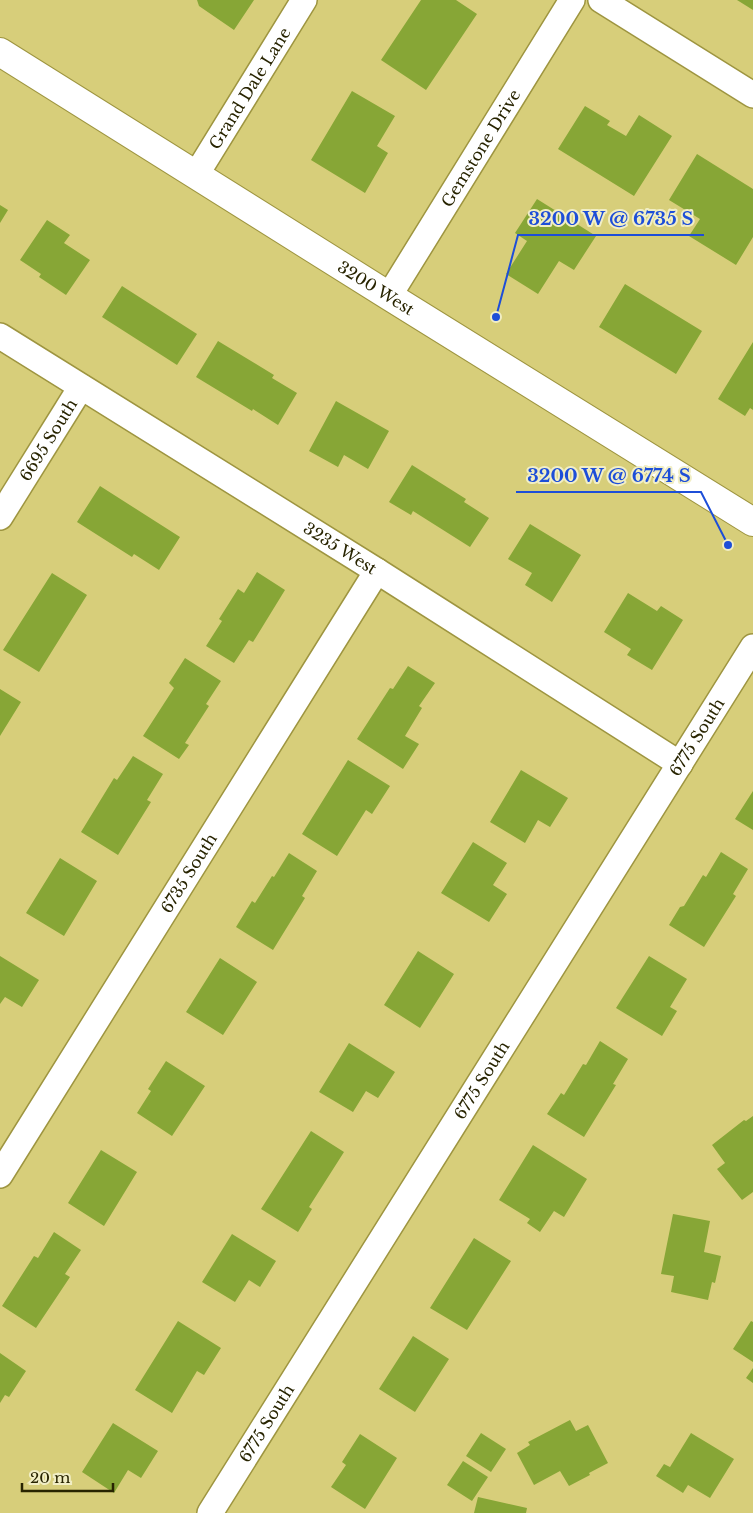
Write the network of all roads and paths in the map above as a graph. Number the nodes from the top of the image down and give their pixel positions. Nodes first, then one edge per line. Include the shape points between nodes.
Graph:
1 (304, 0) edge
2 (572, 0) edge
3 (601, 0) edge
4 (0, 52) edge
5 (753, 95) edge
6 (196, 175) junction
7 (389, 296) junction
8 (0, 336) edge
9 (81, 387) junction
10 (0, 517) edge
11 (753, 522) edge
12 (378, 571) junction
13 (753, 647) edge
14 (680, 764) junction
15 (0, 1175) edge
16 (210, 1513) edge

1 - 6 street, Grand Dale Lane
2 - 7 street, Gemstone Drive
3 - 5 street
4 - 6 street, 3200 West
6 - 7 street, 3200 West
7 - 11 street, 3200 West
8 - 9 street, 3235 West
9 - 10 street, 6695 South
9 - 12 street, 3235 West
12 - 14 street, 3235 West
12 - 15 street, 6735 South
13 - 14 street, 6775 South
14 - 16 street, 6775 South

